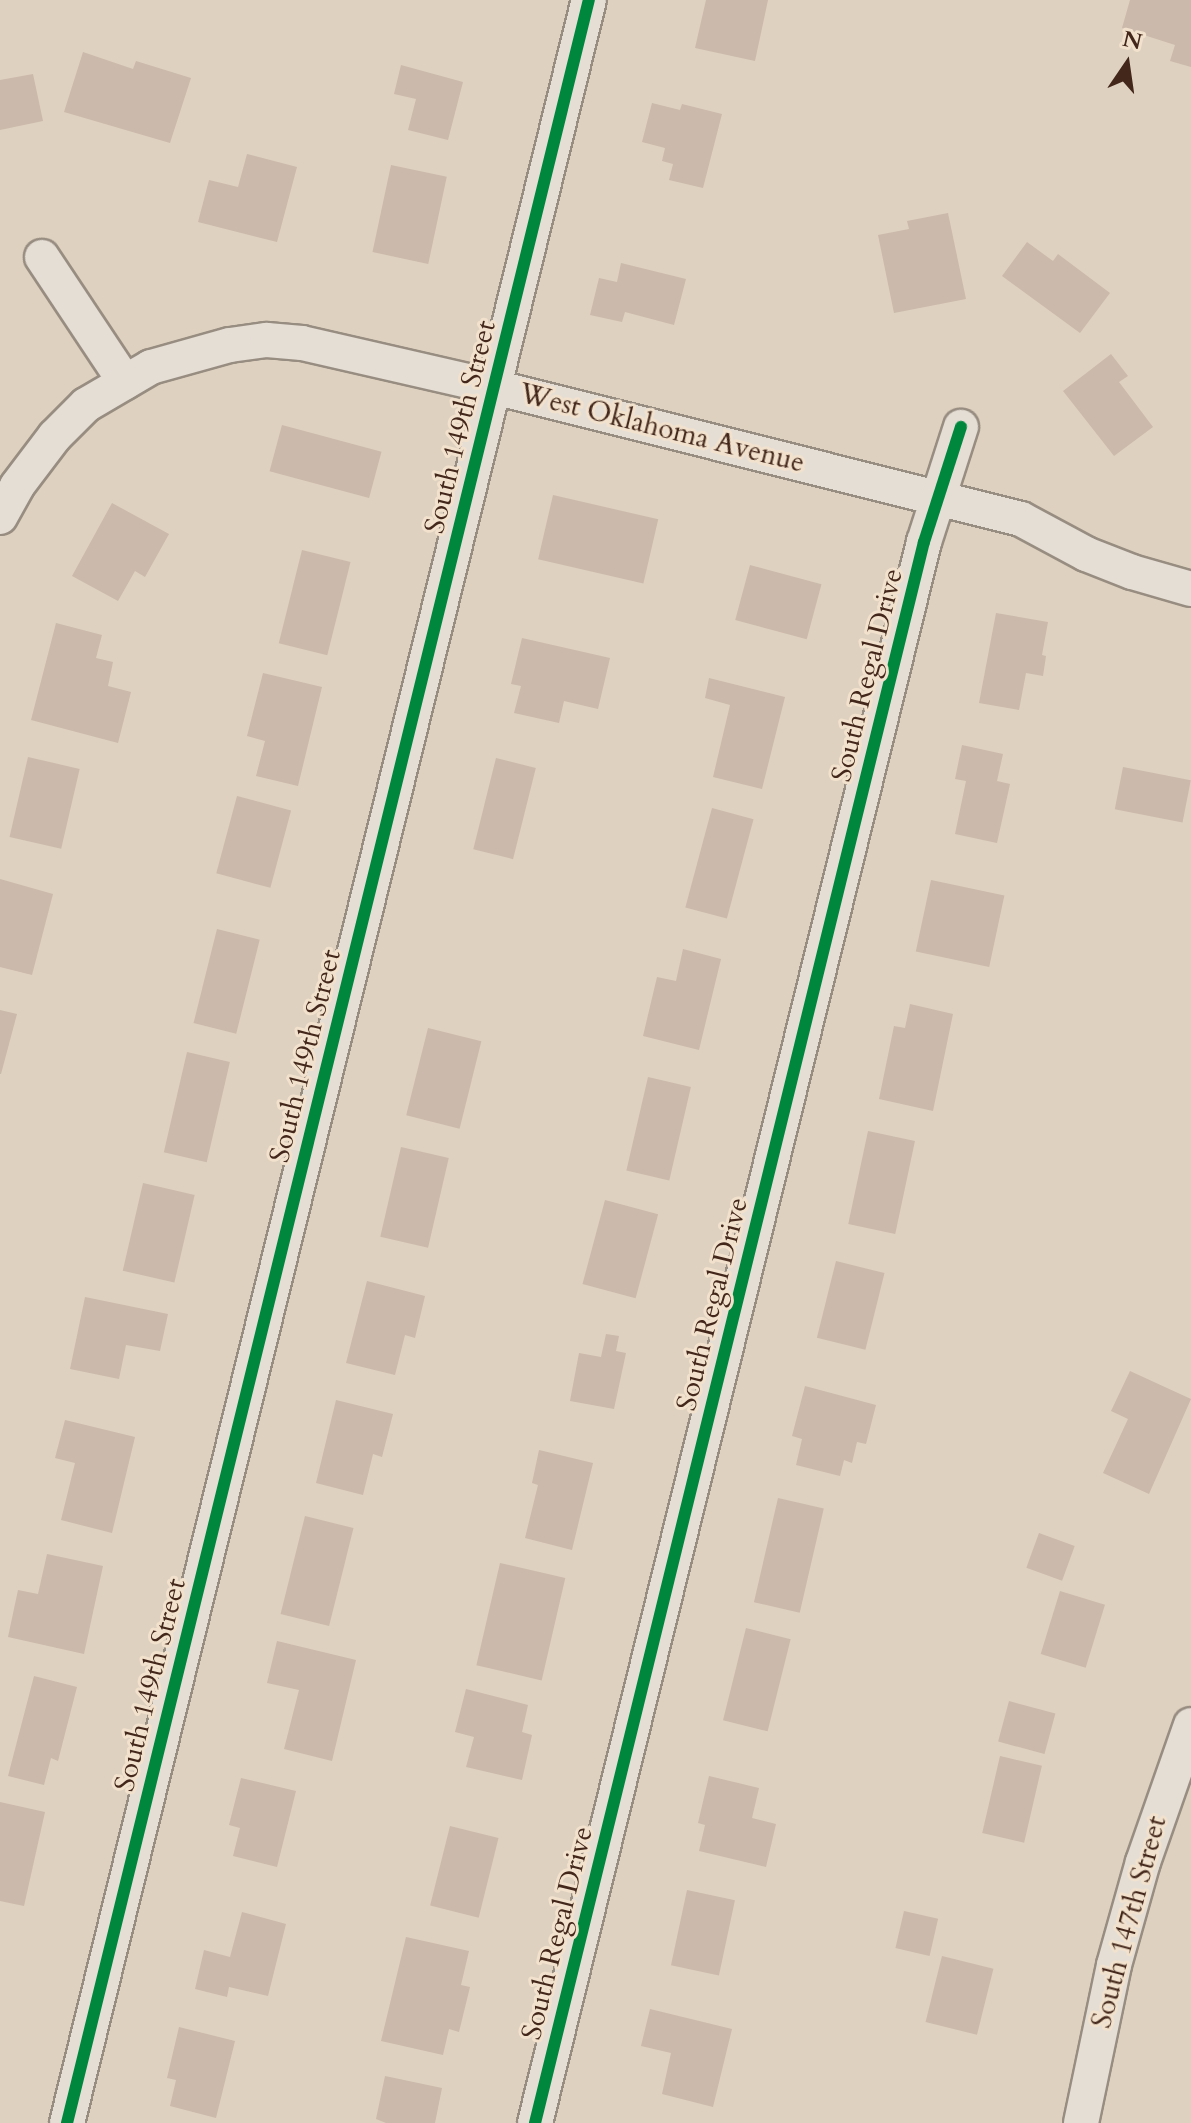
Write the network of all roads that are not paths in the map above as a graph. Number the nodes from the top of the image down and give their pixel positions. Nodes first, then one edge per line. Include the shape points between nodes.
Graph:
1 (589, 0) edge
2 (42, 257) dead end
3 (125, 382) junction
4 (494, 387) junction
5 (961, 427) dead end
6 (939, 497) junction
7 (0, 517) edge
8 (1191, 589) edge
9 (1191, 1725) edge
10 (67, 2123) edge
11 (535, 2123) edge
12 (1081, 2123) edge

1 - 4 street, South 149th Street
2 - 3 street
3 - 4 street, West Oklahoma Avenue via 190,354 267,340 302,343
3 - 7 street, West Oklahoma Avenue via 86,405 55,436
4 - 6 street, West Oklahoma Avenue
4 - 10 street, South 149th Street
5 - 6 street, South Regal Drive
6 - 8 street, West Oklahoma Avenue via 1021,519 1086,554
6 - 11 street, South Regal Drive
9 - 12 street, South 147th Street via 1114,1965

